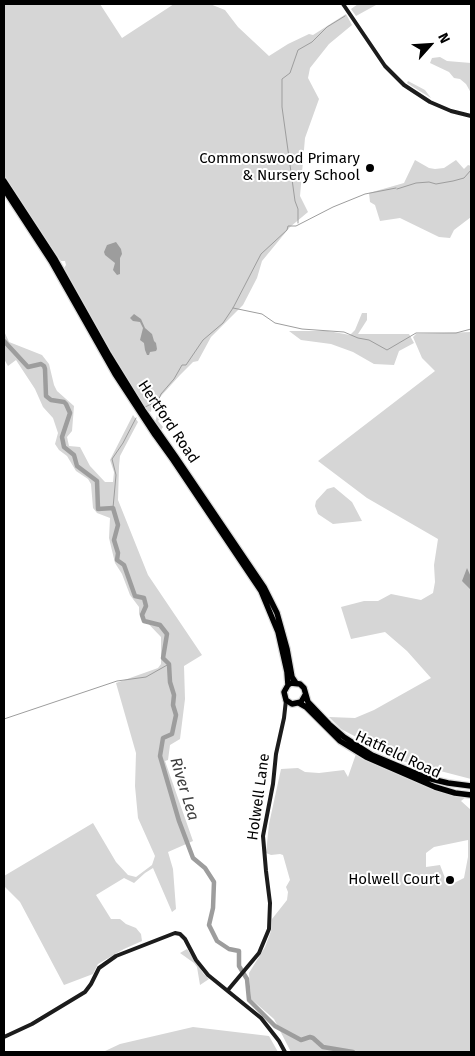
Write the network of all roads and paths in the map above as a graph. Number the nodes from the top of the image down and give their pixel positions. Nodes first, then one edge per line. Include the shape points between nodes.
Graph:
1 (343, 4) edge
2 (471, 116) edge
3 (4, 181) edge
4 (4, 189) edge
5 (296, 683) junction
6 (288, 685) junction
7 (305, 695) junction
8 (286, 700) junction
9 (299, 703) junction
10 (292, 704) junction
11 (286, 709) junction
12 (471, 786) edge
13 (471, 795) edge
14 (228, 990) junction
15 (4, 1037) edge
16 (285, 1052) edge

1 - 2 main road via 386,66 404,85 441,107
3 - 5 highway, Hertford Road via 55,258 143,410 264,587 277,613
4 - 6 highway, Hertford Road via 52,261 116,374 260,591 281,642
5 - 6 highway
5 - 7 highway via 303,687
6 - 8 highway via 284,692
7 - 9 highway
7 - 12 highway, Hatfield Road via 335,730 362,750 427,778
8 - 10 highway
8 - 11 main road, Holwell Lane
9 - 10 highway
9 - 13 highway, Hatfield Road via 340,741 360,754 435,787
10 - 11 main road
11 - 14 main road, Holwell Lane via 263,836 270,925 263,947
14 - 15 main road via 204,971 185,939 177,933 170,933 116,956 99,968 85,992
14 - 16 main road via 261,1018

